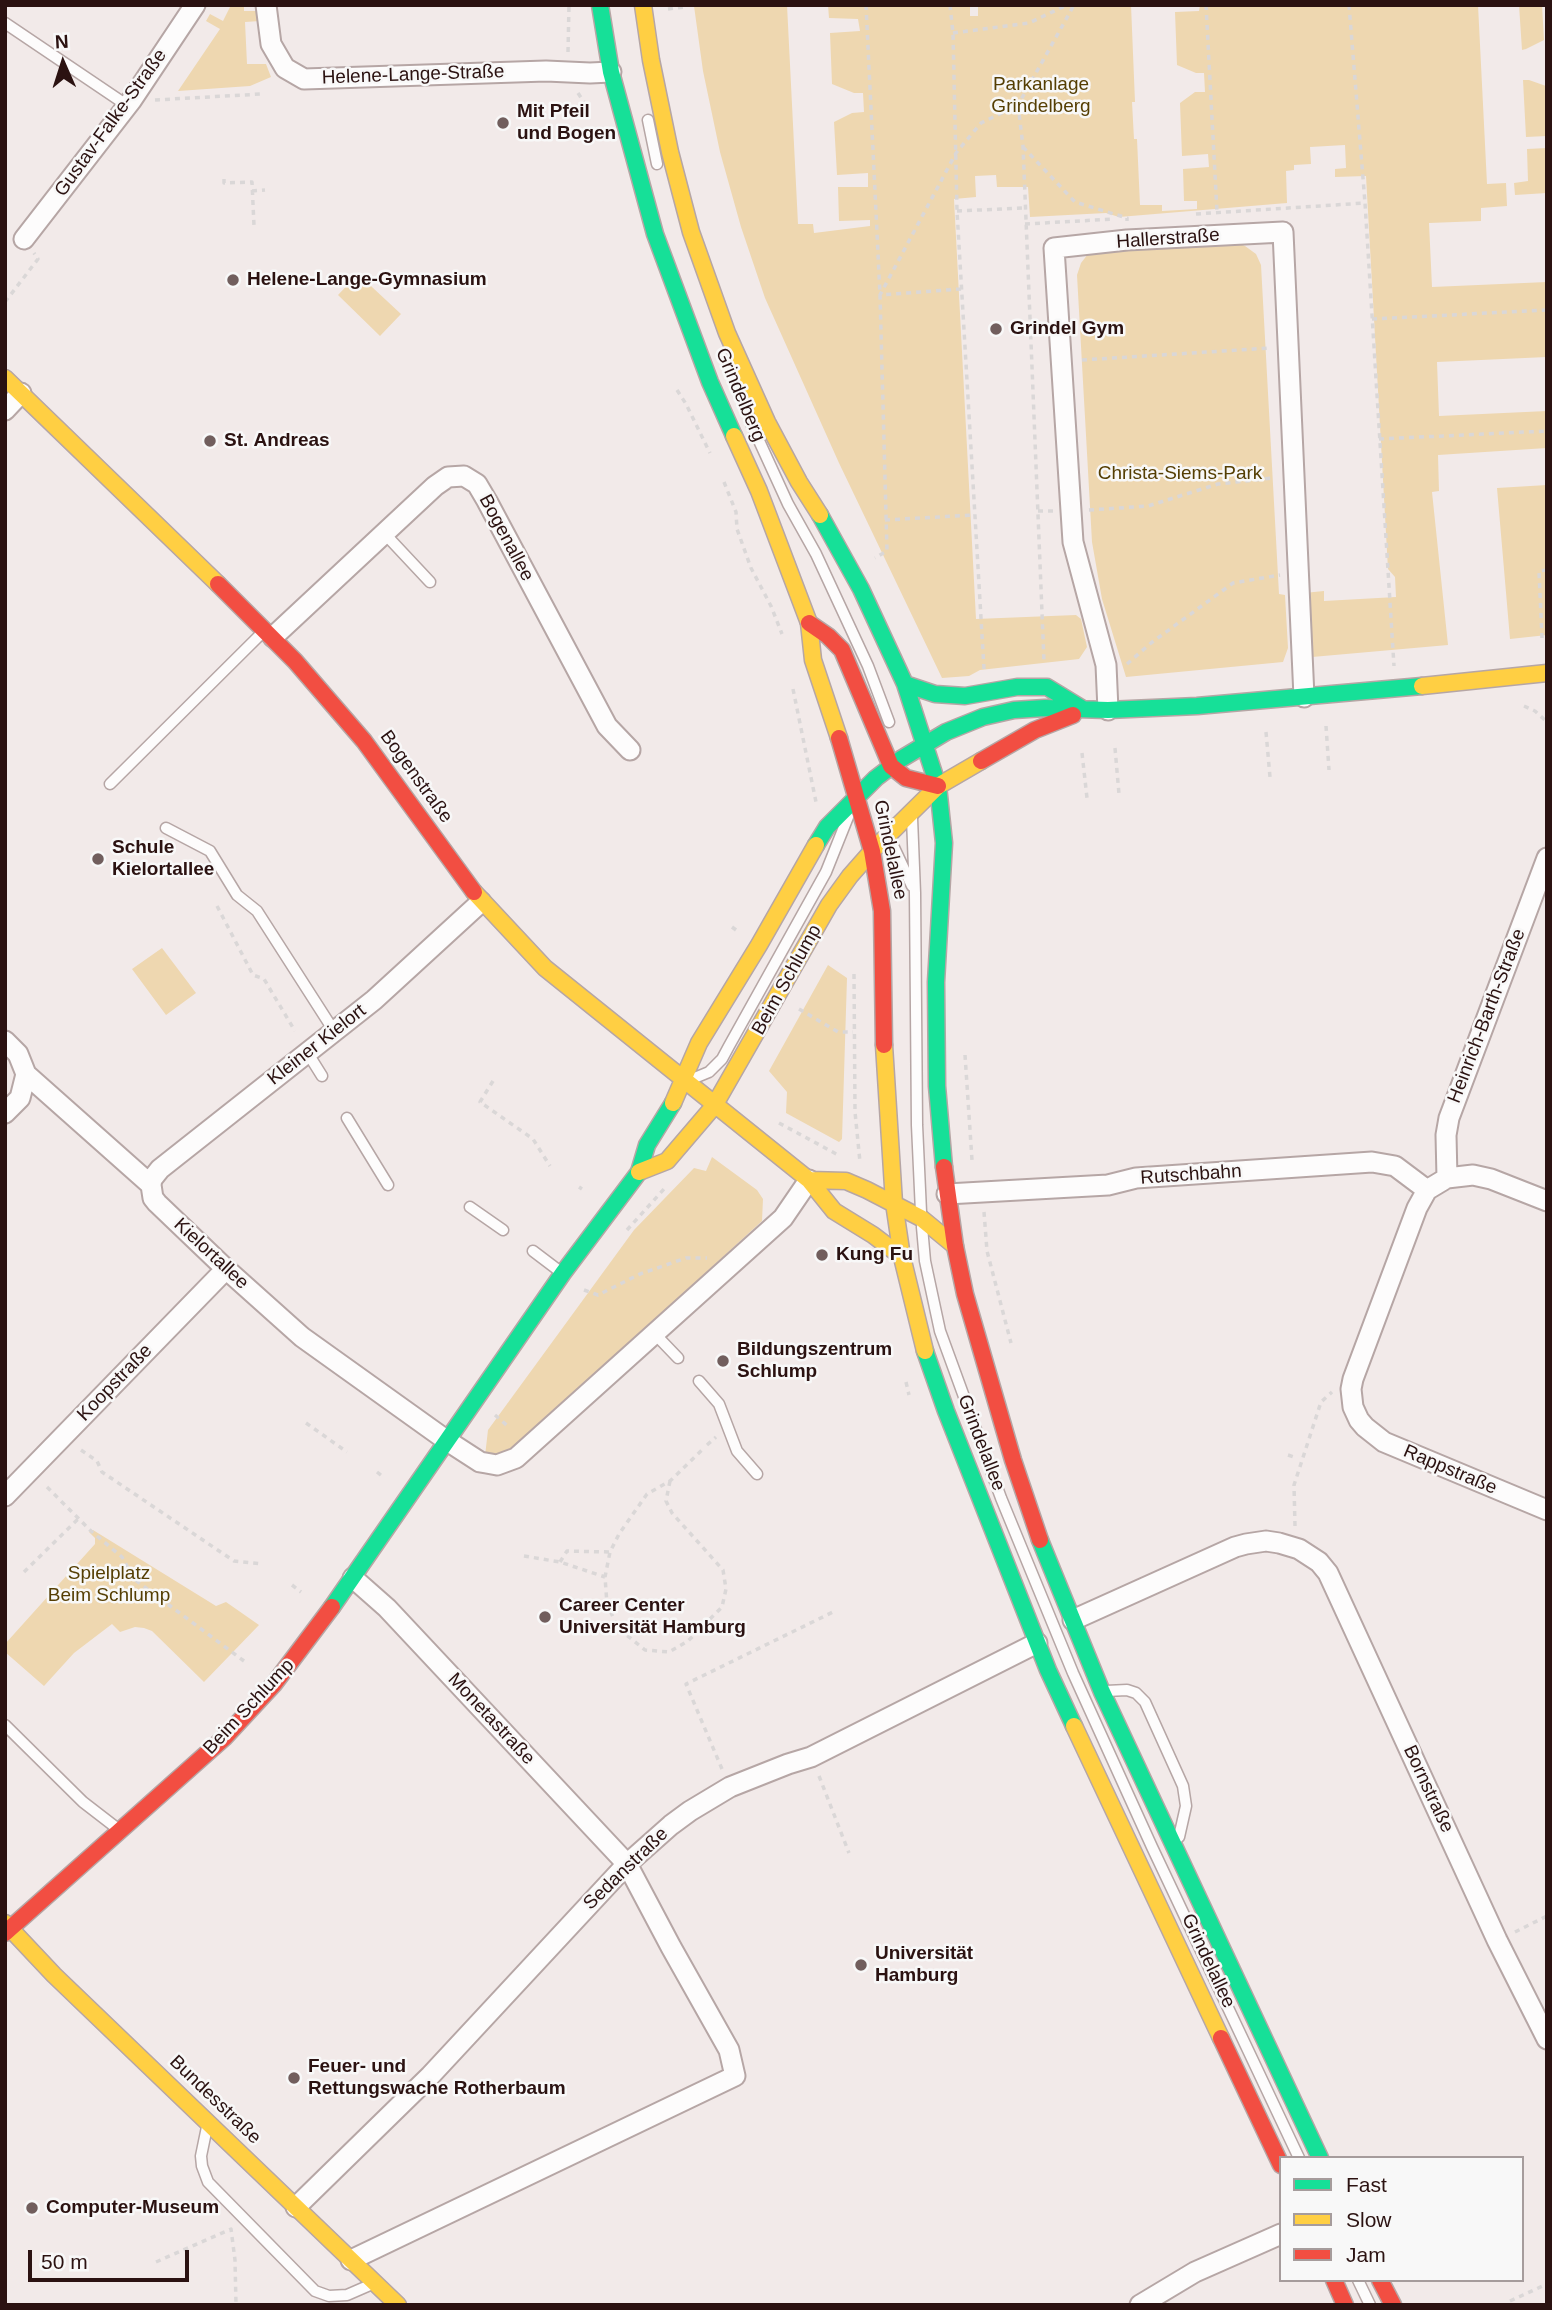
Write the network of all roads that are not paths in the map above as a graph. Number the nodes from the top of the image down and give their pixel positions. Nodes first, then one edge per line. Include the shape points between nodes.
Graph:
1 (195, 5) edge
2 (267, 5) edge
3 (600, 5) edge
4 (643, 5) edge
5 (5, 23) edge
6 (611, 72) junction
7 (130, 104) junction
8 (645, 109) dead end
9 (659, 170) dead end
10 (24, 239) road end
11 (5, 378) edge
12 (21, 393) junction
13 (743, 407) dead end
14 (5, 410) edge
15 (385, 534) junction
16 (430, 582) dead end
17 (809, 623) junction
18 (269, 633) junction
19 (1547, 673) edge
20 (905, 684) junction
21 (1304, 697) junction
22 (1086, 710) junction
23 (1108, 710) junction
24 (893, 732) dead end
25 (924, 745) junction
26 (630, 750) dead end
27 (896, 757) junction
28 (110, 784) dead end
29 (938, 786) junction
30 (856, 796) junction
31 (911, 805) junction
32 (871, 812) dead end
33 (166, 828) dead end
34 (885, 831) junction
35 (872, 851) junction
36 (1547, 858) edge
37 (915, 893) junction
38 (481, 902) junction
39 (334, 1031) junction
40 (5, 1041) edge
41 (307, 1052) junction
42 (26, 1074) junction
43 (322, 1076) dead end
44 (684, 1081) junction
45 (714, 1105) junction
46 (5, 1113) edge
47 (347, 1118) dead end
48 (639, 1172) junction
49 (1447, 1178) junction
50 (809, 1181) junction
51 (151, 1185) junction
52 (388, 1185) dead end
53 (1427, 1190) junction
54 (947, 1194) junction
55 (1547, 1201) edge
56 (894, 1203) junction
57 (470, 1207) dead end
58 (921, 1218) junction
59 (503, 1230) dead end
60 (955, 1246) junction
61 (533, 1251) dead end
62 (902, 1257) junction
63 (226, 1269) junction
64 (563, 1273) junction
65 (653, 1333) junction
66 (678, 1358) dead end
67 (699, 1381) dead end
68 (446, 1440) junction
69 (757, 1474) dead end
70 (5, 1496) edge
71 (1547, 1510) edge
72 (353, 1578) junction
73 (1073, 1620) junction
74 (1037, 1643) junction
75 (1102, 1692) junction
76 (5, 1725) edge
77 (121, 1831) junction
78 (1176, 1852) junction
79 (626, 1864) junction
80 (7, 1928) edge
81 (1547, 2039) edge
82 (208, 2123) junction
83 (1298, 2156) edge
84 (1319, 2156) edge
85 (1279, 2161) edge
86 (296, 2207) junction
87 (1279, 2235) edge
88 (351, 2260) junction
89 (1335, 2282) edge
90 (1359, 2282) edge
91 (1381, 2282) edge
92 (375, 2283) junction
93 (398, 2305) edge
94 (1140, 2305) edge
95 (1345, 2305) edge
96 (1370, 2305) edge
97 (1393, 2305) edge

1 - 7 street, Gustav-Falke-Straße
2 - 6 street, Helene-Lange-Straße via 271,44 289,72 304,79
3 - 6 main road, Grindelberg
4 - 20 main road, Grindelberg via 670,152 691,232 727,333 767,422 851,570
5 - 7 lane
6 - 17 main road, Grindelberg via 663,260
7 - 10 street, Gustav-Falke-Straße
8 - 9 lane
11 - 12 main road, Bogenstraße
12 - 14 street
12 - 18 main road, Bogenstraße
13 - 24 lane via 816,554
15 - 16 lane
15 - 18 street, Bogenallee
15 - 26 street, Bogenallee via 448,477 464,476 477,484 607,726
17 - 27 main road via 842,649
17 - 30 main road, Grindelberg via 813,660
18 - 28 lane
18 - 38 main road, Bogenstraße via 364,741
19 - 21 main road
20 - 22 main road via 935,694 965,696 1047,687
20 - 25 main road, Grindelberg
21 - 23 main road
21 - 23 street, Hallerstraße via 1283,232 1127,240 1055,248 1073,542 1106,665
22 - 23 main road
22 - 25 main road via 999,713
22 - 29 main road via 1035,730
25 - 27 main road, Beim Schlump
25 - 29 main road, Grindelallee
27 - 29 main road via 907,783
27 - 30 main road, Beim Schlump
29 - 31 main road, Beim Schlump
29 - 54 main road, Grindelallee via 944,842 937,960 937,1086
30 - 32 lane, Grindelallee
30 - 35 main road, Grindelallee
30 - 44 main road, Beim Schlump via 827,827 804,864 699,1043
30 - 44 lane, Beim Schlump via 825,872 722,1059 709,1072
31 - 34 main road, Beim Schlump
31 - 37 lane, Grindelallee
33 - 39 lane via 211,851 237,895 257,911
34 - 35 main road, Beim Schlump
34 - 37 lane, Grindelallee
35 - 45 main road, Beim Schlump via 829,905
35 - 56 main road, Grindelallee via 882,911 883,1034
36 - 49 street, Heinrich-Barth-Straße via 1449,1118
37 - 58 lane, Grindelallee
38 - 39 street, Kleiner Kielort via 398,980
38 - 44 main road, Bogenstraße via 545,968
39 - 41 street, Kleiner Kielort
40 - 42 street, Kielortallee via 18,1054
41 - 43 lane
41 - 51 street, Kleiner Kielort via 160,1169
42 - 46 street via 20,1098
42 - 51 street, Kielortallee
44 - 45 main road, Bogenstraße
44 - 48 main road, Beim Schlump via 647,1145
45 - 48 main road, Beim Schlump via 667,1161
45 - 50 main road, Bogenstraße
47 - 52 lane
48 - 64 main road, Beim Schlump
49 - 53 street
49 - 55 street via 1480,1176
50 - 56 main road via 846,1181
50 - 62 main road, Bogenstraße via 834,1210
50 - 65 street via 783,1218
51 - 63 street, Kielortallee via 157,1203
53 - 54 street, Rutschbahn via 1395,1166 1372,1163
53 - 71 street, Rappstraße via 1353,1379 1351,1398 1359,1420 1384,1442
54 - 60 main road, Grindelallee
56 - 58 main road
56 - 62 main road, Grindelallee
57 - 59 lane
58 - 60 main road
58 - 83 lane, Grindelallee via 940,1331 1006,1510 1079,1686
60 - 73 main road, Grindelallee via 1013,1460
61 - 64 lane
62 - 74 main road, Grindelallee via 920,1335 946,1411
63 - 68 street, Kielortallee via 327,1357
63 - 70 street, Koopstraße
64 - 68 main road, Beim Schlump
65 - 66 lane
65 - 68 street via 516,1458 496,1465 480,1462
67 - 69 lane via 719,1404 737,1451
68 - 72 main road, Beim Schlump
72 - 77 main road, Beim Schlump via 250,1712
72 - 79 street, Monetastraße via 387,1608
73 - 75 main road, Grindelallee
73 - 81 street, Bornstraße via 1235,1547 1279,1542 1319,1562
74 - 79 street, Sedanstraße via 811,1758 730,1787 671,1825
74 - 85 main road, Grindelallee
75 - 78 main road, Grindelallee
75 - 78 lane via 1127,1690 1145,1702 1186,1796
76 - 77 lane via 92,1811
77 - 80 main road, Beim Schlump
78 - 84 main road, Grindelallee
79 - 86 street, Sedanstraße via 430,2076
79 - 88 street, Monetastraße via 729,2050 735,2076
80 - 82 main road, Bundesstraße
82 - 86 main road, Bundesstraße
82 - 92 lane via 201,2156 208,2182 315,2291 347,2295
86 - 88 main road, Bundesstraße
87 - 94 street via 1195,2272
88 - 92 main road, Bundesstraße
89 - 95 main road
90 - 96 lane
91 - 97 main road
92 - 93 main road, Bundesstraße

